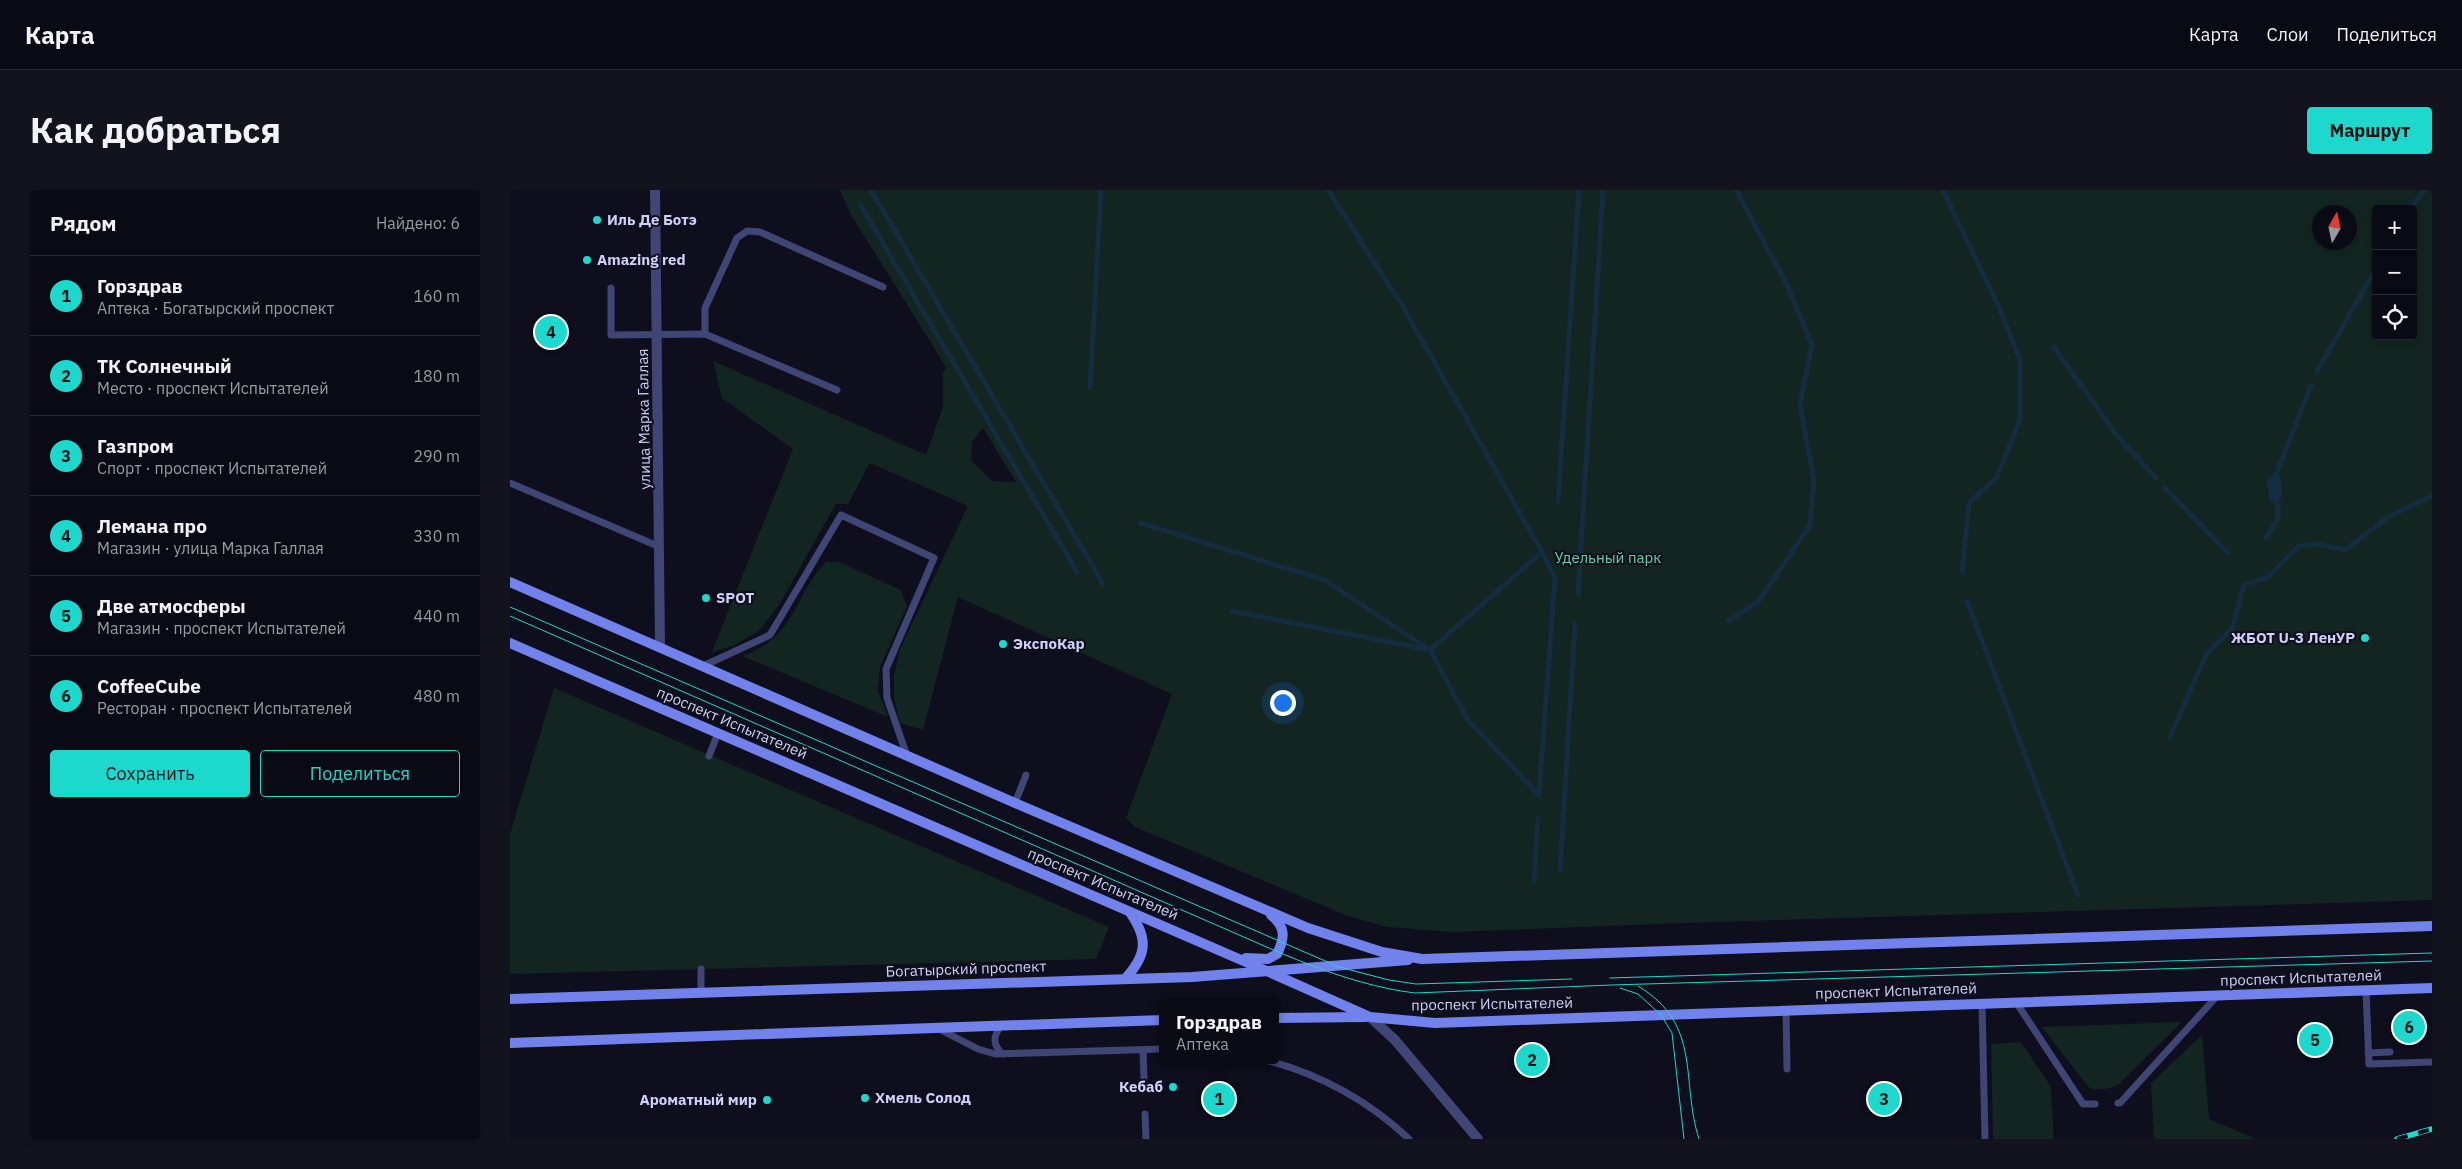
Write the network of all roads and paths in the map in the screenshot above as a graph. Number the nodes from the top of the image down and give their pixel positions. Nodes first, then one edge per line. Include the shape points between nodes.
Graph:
1 (656, 190) edge
2 (883, 287) dead end
3 (611, 288) dead end
4 (657, 334) junction
5 (705, 334) junction
6 (837, 390) dead end
7 (510, 483) edge
8 (660, 547) junction
9 (510, 582) edge
10 (510, 643) edge
11 (660, 647) junction
12 (703, 666) junction
13 (718, 733) junction
14 (709, 756) dead end
15 (907, 756) junction
16 (1026, 775) dead end
17 (1015, 803) junction
18 (1262, 908) junction
19 (1131, 913) junction
20 (2432, 926) edge
21 (1235, 957) junction
22 (1422, 959) junction
23 (701, 969) dead end
24 (1270, 972) junction
25 (1125, 979) junction
26 (2432, 988) edge
27 (2366, 991) junction
28 (702, 993) junction
29 (2218, 995) junction
30 (510, 999) edge
31 (2016, 1002) junction
32 (1982, 1003) junction
33 (1786, 1010) junction
34 (1370, 1017) junction
35 (1279, 1018) edge
36 (1159, 1020) edge
37 (1002, 1026) junction
38 (938, 1028) junction
39 (510, 1043) edge
40 (1159, 1049) edge
41 (1143, 1050) junction
42 (2390, 1052) dead end
43 (2368, 1053) junction
44 (1004, 1054) junction
45 (2432, 1062) edge
46 (1278, 1064) edge
47 (1787, 1069) dead end
48 (1144, 1078) dead end
49 (2118, 1103) dead end
50 (2095, 1104) dead end
51 (1145, 1114) dead end
52 (1146, 1139) edge
53 (1409, 1139) edge
54 (1478, 1139) edge
55 (1985, 1139) edge

1 - 4 street, улица Марка Галлая
2 - 5 lane via 760,232 747,231 737,238 705,308
3 - 4 lane via 612,335
4 - 5 lane
4 - 8 street, улица Марка Галлая
5 - 6 lane
7 - 8 lane
8 - 11 street, улица Марка Галлая
9 - 11 main road
10 - 13 main road, проспект Испытателей
11 - 12 main road
12 - 15 main road
12 - 15 lane via 770,635 841,515 934,558 886,669 888,698
13 - 14 lane
13 - 19 main road, проспект Испытателей
15 - 17 main road
16 - 17 lane
17 - 18 main road
18 - 21 main road via 1281,924 1284,933 1277,954 1257,960
18 - 22 main road via 1308,928 1382,952
19 - 21 main road, проспект Испытателей
19 - 25 main road via 1140,926 1143,939 1139,960
20 - 22 main road
21 - 24 main road, проспект Испытателей
22 - 24 main road, Богатырский проспект
23 - 28 lane
24 - 25 main road, Богатырский проспект
24 - 34 main road, проспект Испытателей
25 - 28 main road, Богатырский проспект
26 - 27 main road, проспект Испытателей
27 - 29 main road, проспект Испытателей
27 - 43 lane
28 - 30 main road, Богатырский проспект
29 - 31 main road, проспект Испытателей
29 - 49 lane
31 - 32 main road, проспект Испытателей
31 - 50 lane via 2083,1104
32 - 33 main road, проспект Испытателей
32 - 55 lane
33 - 34 main road, проспект Испытателей via 1435,1023
33 - 47 lane
34 - 35 main road
34 - 54 street via 1395,1040
36 - 37 main road
37 - 38 main road
37 - 44 lane via 995,1037 995,1044
38 - 39 main road
38 - 44 lane via 985,1052
40 - 41 lane
41 - 44 lane
41 - 48 lane
42 - 43 lane
43 - 45 lane via 2369,1064
46 - 53 lane via 1314,1076 1346,1092
51 - 52 lane

